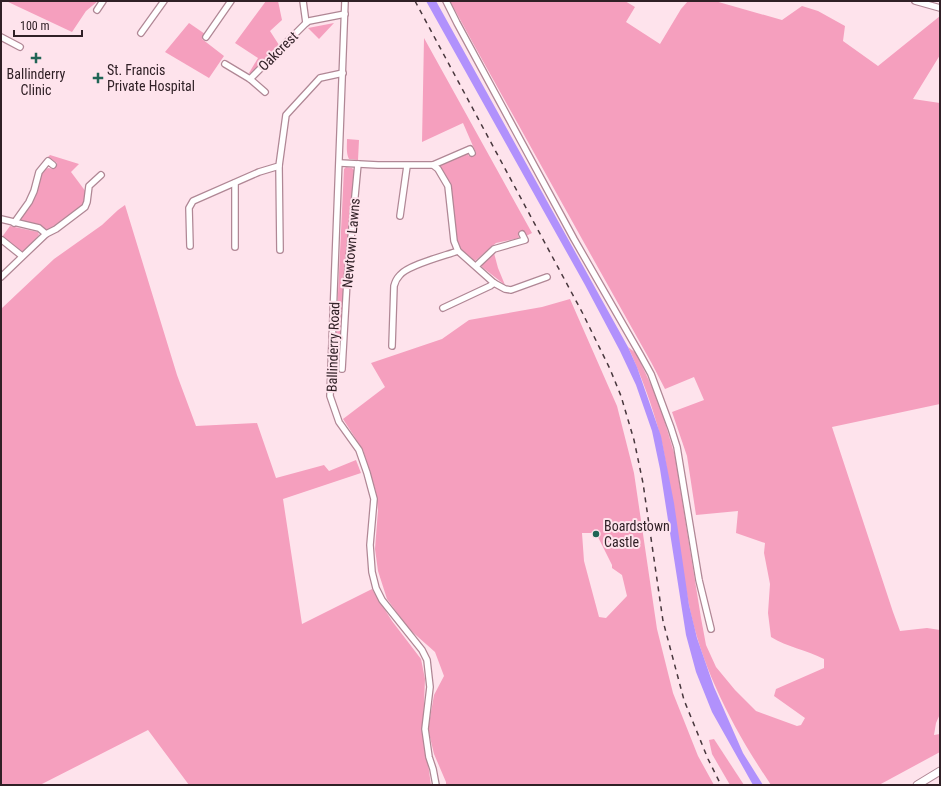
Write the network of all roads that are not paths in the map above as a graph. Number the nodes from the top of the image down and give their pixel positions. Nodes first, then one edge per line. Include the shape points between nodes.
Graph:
1 (103, 1) edge
2 (164, 1) edge
3 (231, 1) edge
4 (303, 1) edge
5 (345, 1) edge
6 (446, 1) edge
7 (915, 1) edge
8 (940, 8) edge
9 (97, 10) dead end
10 (345, 14) junction
11 (306, 23) junction
12 (141, 34) dead end
13 (1, 37) edge
14 (206, 37) dead end
15 (20, 47) dead end
16 (226, 64) dead end
17 (343, 73) junction
18 (250, 80) junction
19 (265, 92) dead end
20 (472, 153) dead end
21 (340, 163) junction
22 (53, 164) dead end
23 (358, 164) junction
24 (433, 165) junction
25 (279, 166) junction
26 (407, 166) junction
27 (98, 175) dead end
28 (235, 183) junction
29 (400, 216) dead end
30 (1, 219) edge
31 (14, 223) junction
32 (46, 234) junction
33 (522, 234) dead end
34 (2, 240) edge
35 (190, 246) dead end
36 (235, 247) dead end
37 (280, 250) dead end
38 (458, 251) junction
39 (22, 256) junction
40 (476, 266) junction
41 (1, 277) edge
42 (547, 277) dead end
43 (494, 283) junction
44 (442, 308) dead end
45 (392, 346) dead end
46 (342, 369) dead end
47 (711, 630) dead end
48 (940, 771) edge
49 (436, 785) edge
50 (917, 785) edge

1 - 9 street
2 - 12 street
3 - 14 street
4 - 11 street, Oakcrest
5 - 10 street, Ballinderry Road
6 - 47 street via 574,239 651,374 677,447 699,580
7 - 8 street
10 - 11 street, Oakcrest
10 - 17 street, Ballinderry Road
11 - 18 street, Oakcrest
13 - 15 street
16 - 18 street, Oakcrest
17 - 21 street, Ballinderry Road
17 - 25 street via 320,78 286,115
18 - 19 street, Oakcrest
20 - 24 street via 470,149
21 - 23 street
21 - 49 street, Ballinderry Road via 330,396 339,422 358,450 374,499 370,545 376,588 382,600 427,660 430,687 425,729
22 - 31 street via 48,161 39,172 29,202
23 - 26 street
23 - 46 street, Newtown Lawns
24 - 26 street
24 - 38 street via 448,186 454,241
25 - 28 street
25 - 37 street
26 - 29 street
27 - 32 street via 89,186 85,207
28 - 35 street via 194,201 189,208
28 - 36 street
30 - 31 street
31 - 32 street via 39,228
32 - 39 street
33 - 40 street via 524,240 494,249
34 - 39 street
38 - 40 street
38 - 45 street via 400,273 394,286
39 - 41 street
40 - 43 street
42 - 43 street via 511,290
43 - 44 street
48 - 50 main road

